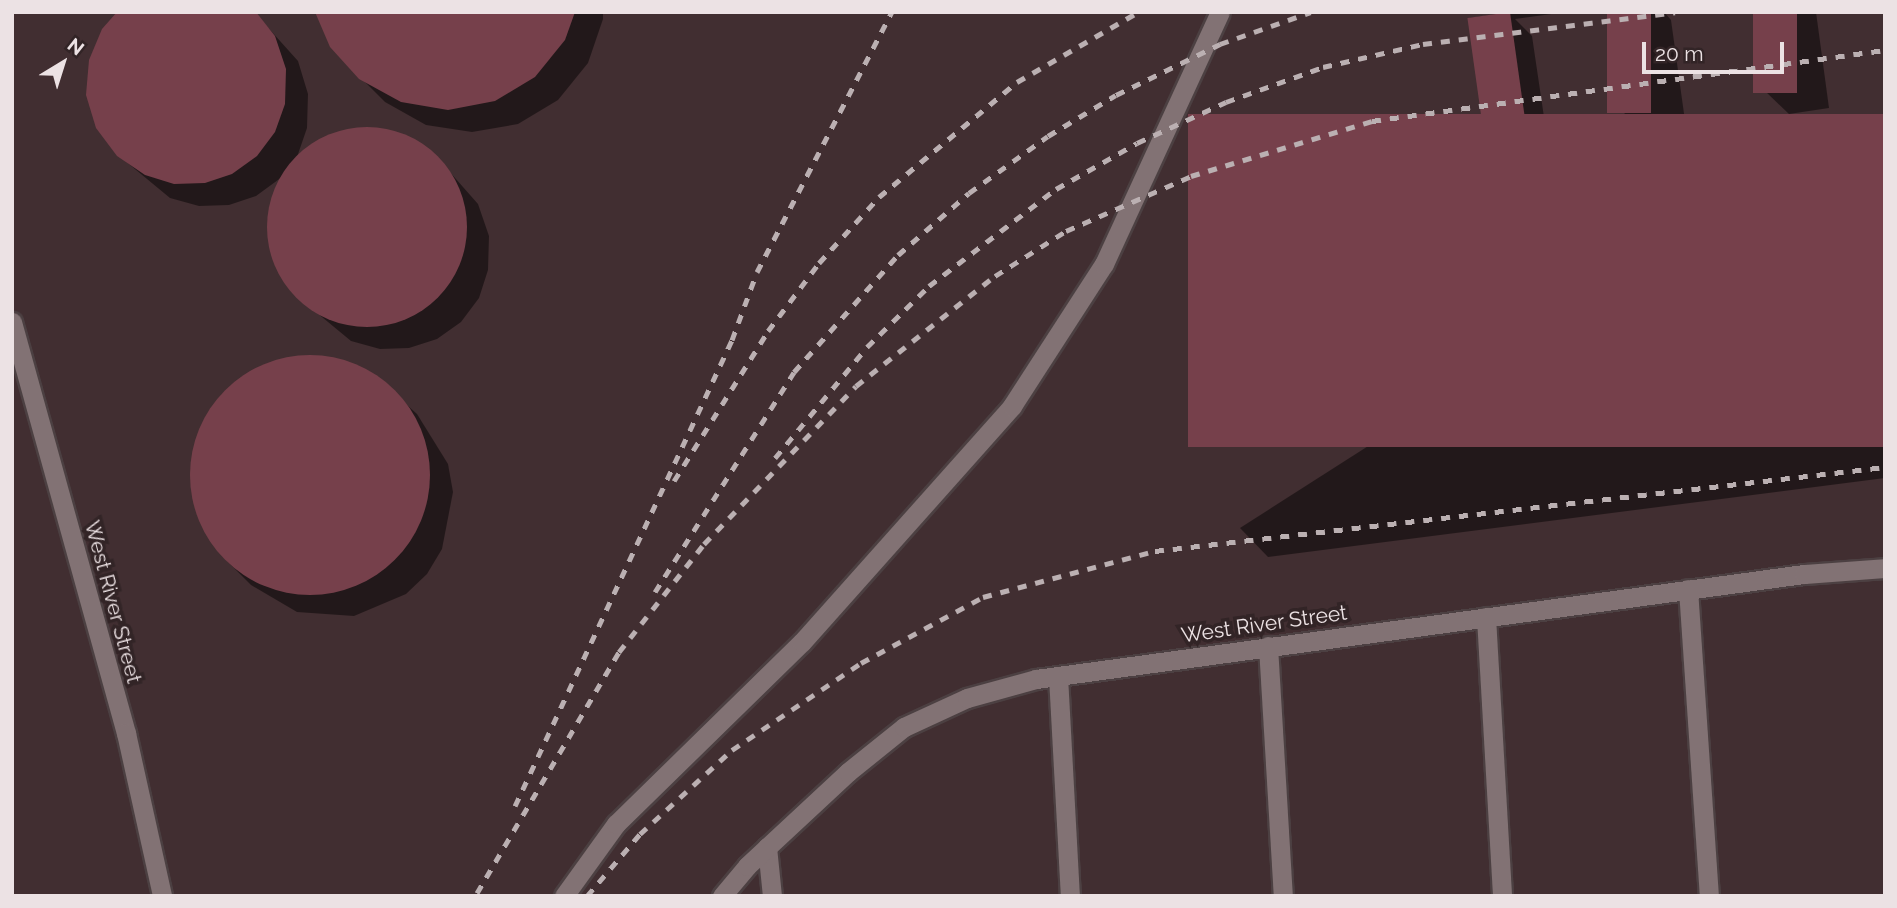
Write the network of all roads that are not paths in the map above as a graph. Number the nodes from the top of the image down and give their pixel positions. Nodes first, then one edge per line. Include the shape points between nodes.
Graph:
1 (1220, 12) edge
2 (12, 322) edge
3 (1885, 568) edge
4 (1688, 589) junction
5 (1486, 617) junction
6 (1268, 646) junction
7 (1058, 676) junction
8 (767, 847) junction
9 (162, 896) edge
10 (564, 896) edge
11 (722, 896) edge
12 (772, 896) edge
13 (1070, 896) edge
14 (1283, 896) edge
15 (1502, 896) edge
16 (1709, 896) edge

1 - 10 lane via 1104,264 1012,406 802,642 616,824
2 - 9 lane, West River Street via 126,733
3 - 4 lane, West River Street
4 - 5 lane, West River Street
4 - 16 lane
5 - 6 lane, West River Street
5 - 15 lane
6 - 7 lane, West River Street
6 - 14 lane
7 - 8 lane, West River Street via 967,698 904,727
7 - 13 lane
8 - 11 lane, West River Street
8 - 12 lane

